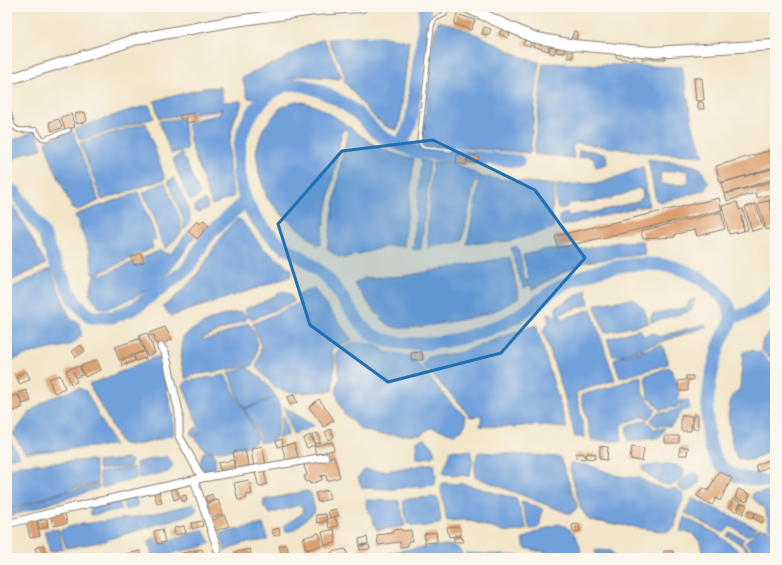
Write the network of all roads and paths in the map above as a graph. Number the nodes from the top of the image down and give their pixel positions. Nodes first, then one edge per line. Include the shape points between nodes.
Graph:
1 (362, 7) edge
2 (445, 7) edge
3 (466, 7) edge
4 (775, 45) edge
5 (7, 80) edge
6 (7, 106) edge
7 (69, 130) dead end
8 (451, 150) dead end
9 (161, 347) dead end
10 (326, 457) dead end
11 (198, 479) junction
12 (7, 524) edge
13 (218, 550) dead end

1 - 5 main road via 307,11 141,38
2 - 8 lane via 445,14 435,19 432,25 419,142 423,147
3 - 4 main road via 532,37 574,45 652,52
6 - 7 lane via 13,126 18,130 36,130 45,139
9 - 11 street via 165,352 179,412 179,436
10 - 11 street
11 - 12 street via 74,506
11 - 13 street

